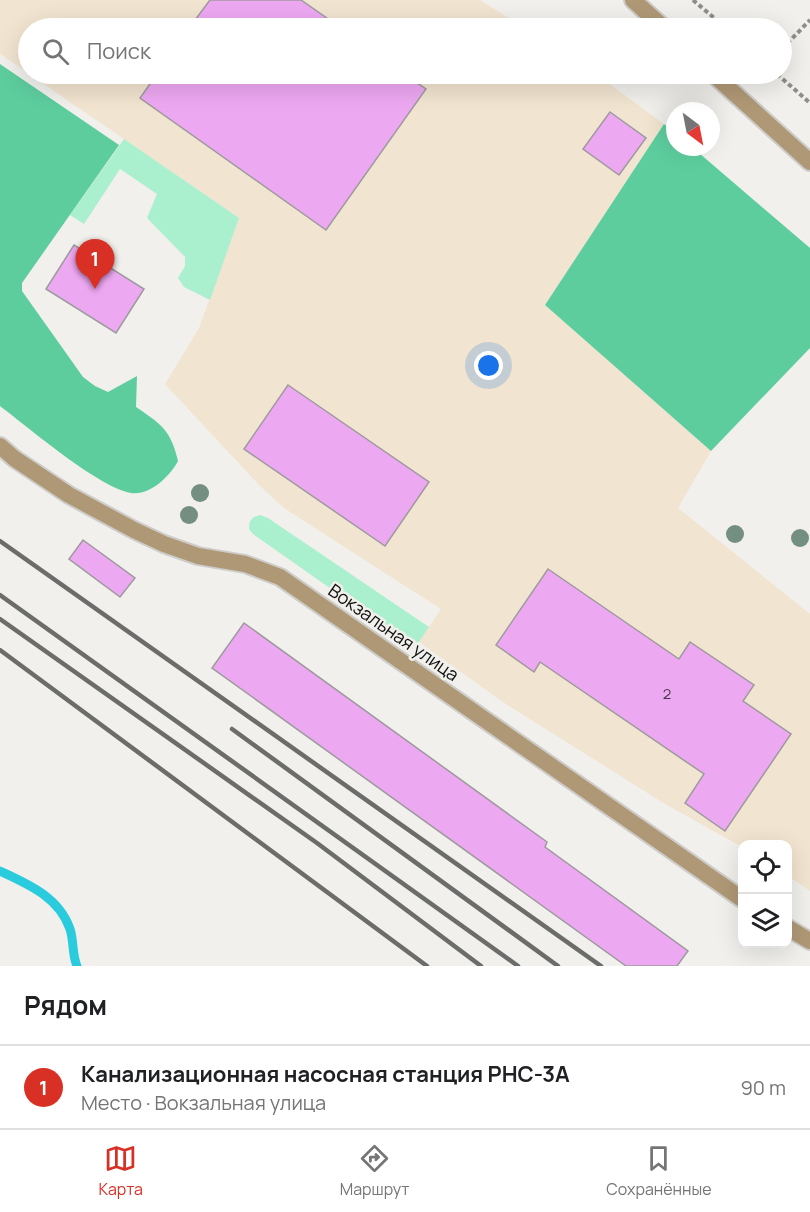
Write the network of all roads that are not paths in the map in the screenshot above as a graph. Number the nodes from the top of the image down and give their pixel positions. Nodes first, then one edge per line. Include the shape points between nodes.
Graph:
1 (633, 0) edge
2 (653, 18) edge
3 (724, 84) edge
4 (810, 162) edge
5 (0, 446) edge
6 (738, 896) edge
7 (792, 930) edge
8 (810, 941) edge

1 - 2 street
3 - 4 street
5 - 6 street, Вокзальная улица via 69,495 134,530 198,556 245,564 280,577
7 - 8 street

